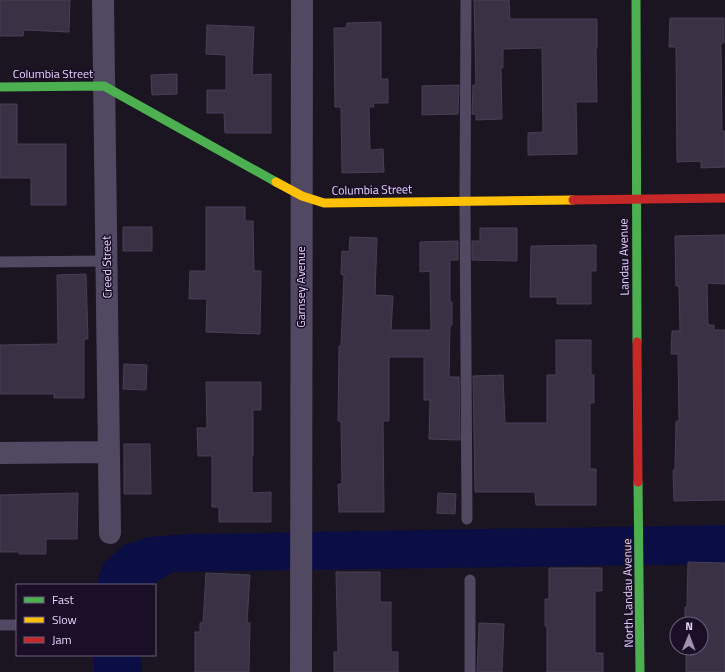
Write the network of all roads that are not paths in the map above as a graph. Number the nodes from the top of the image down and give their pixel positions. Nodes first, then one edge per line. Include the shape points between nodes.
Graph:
1 (103, 0) edge
2 (302, 0) edge
3 (466, 0) edge
4 (636, 0) edge
5 (0, 86) edge
6 (104, 86) junction
7 (302, 196) junction
8 (636, 198) junction
9 (725, 198) edge
10 (465, 201) junction
11 (106, 261) junction
12 (0, 262) edge
13 (109, 452) junction
14 (0, 453) edge
15 (639, 513) joint
16 (468, 519) dead end
17 (110, 533) dead end
18 (470, 580) dead end
19 (0, 625) edge
20 (16, 625) edge
21 (301, 672) edge
22 (470, 672) edge
23 (640, 672) edge

1 - 6 street, Creed Street
2 - 7 street, Garnsey Avenue
3 - 10 lane
4 - 8 street, Landau Avenue
5 - 6 street, Columbia Street
6 - 7 street, Columbia Street
6 - 11 street, Creed Street
7 - 10 street, Columbia Street via 324,203
7 - 21 street, Garnsey Avenue
8 - 9 street, Columbia Street
8 - 10 street, Columbia Street
8 - 15 street, Landau Avenue
10 - 16 lane
11 - 12 lane
11 - 13 street, Creed Street
13 - 14 street
13 - 17 street, Creed Street
15 - 23 street, North Landau Avenue
18 - 22 lane
19 - 20 lane

